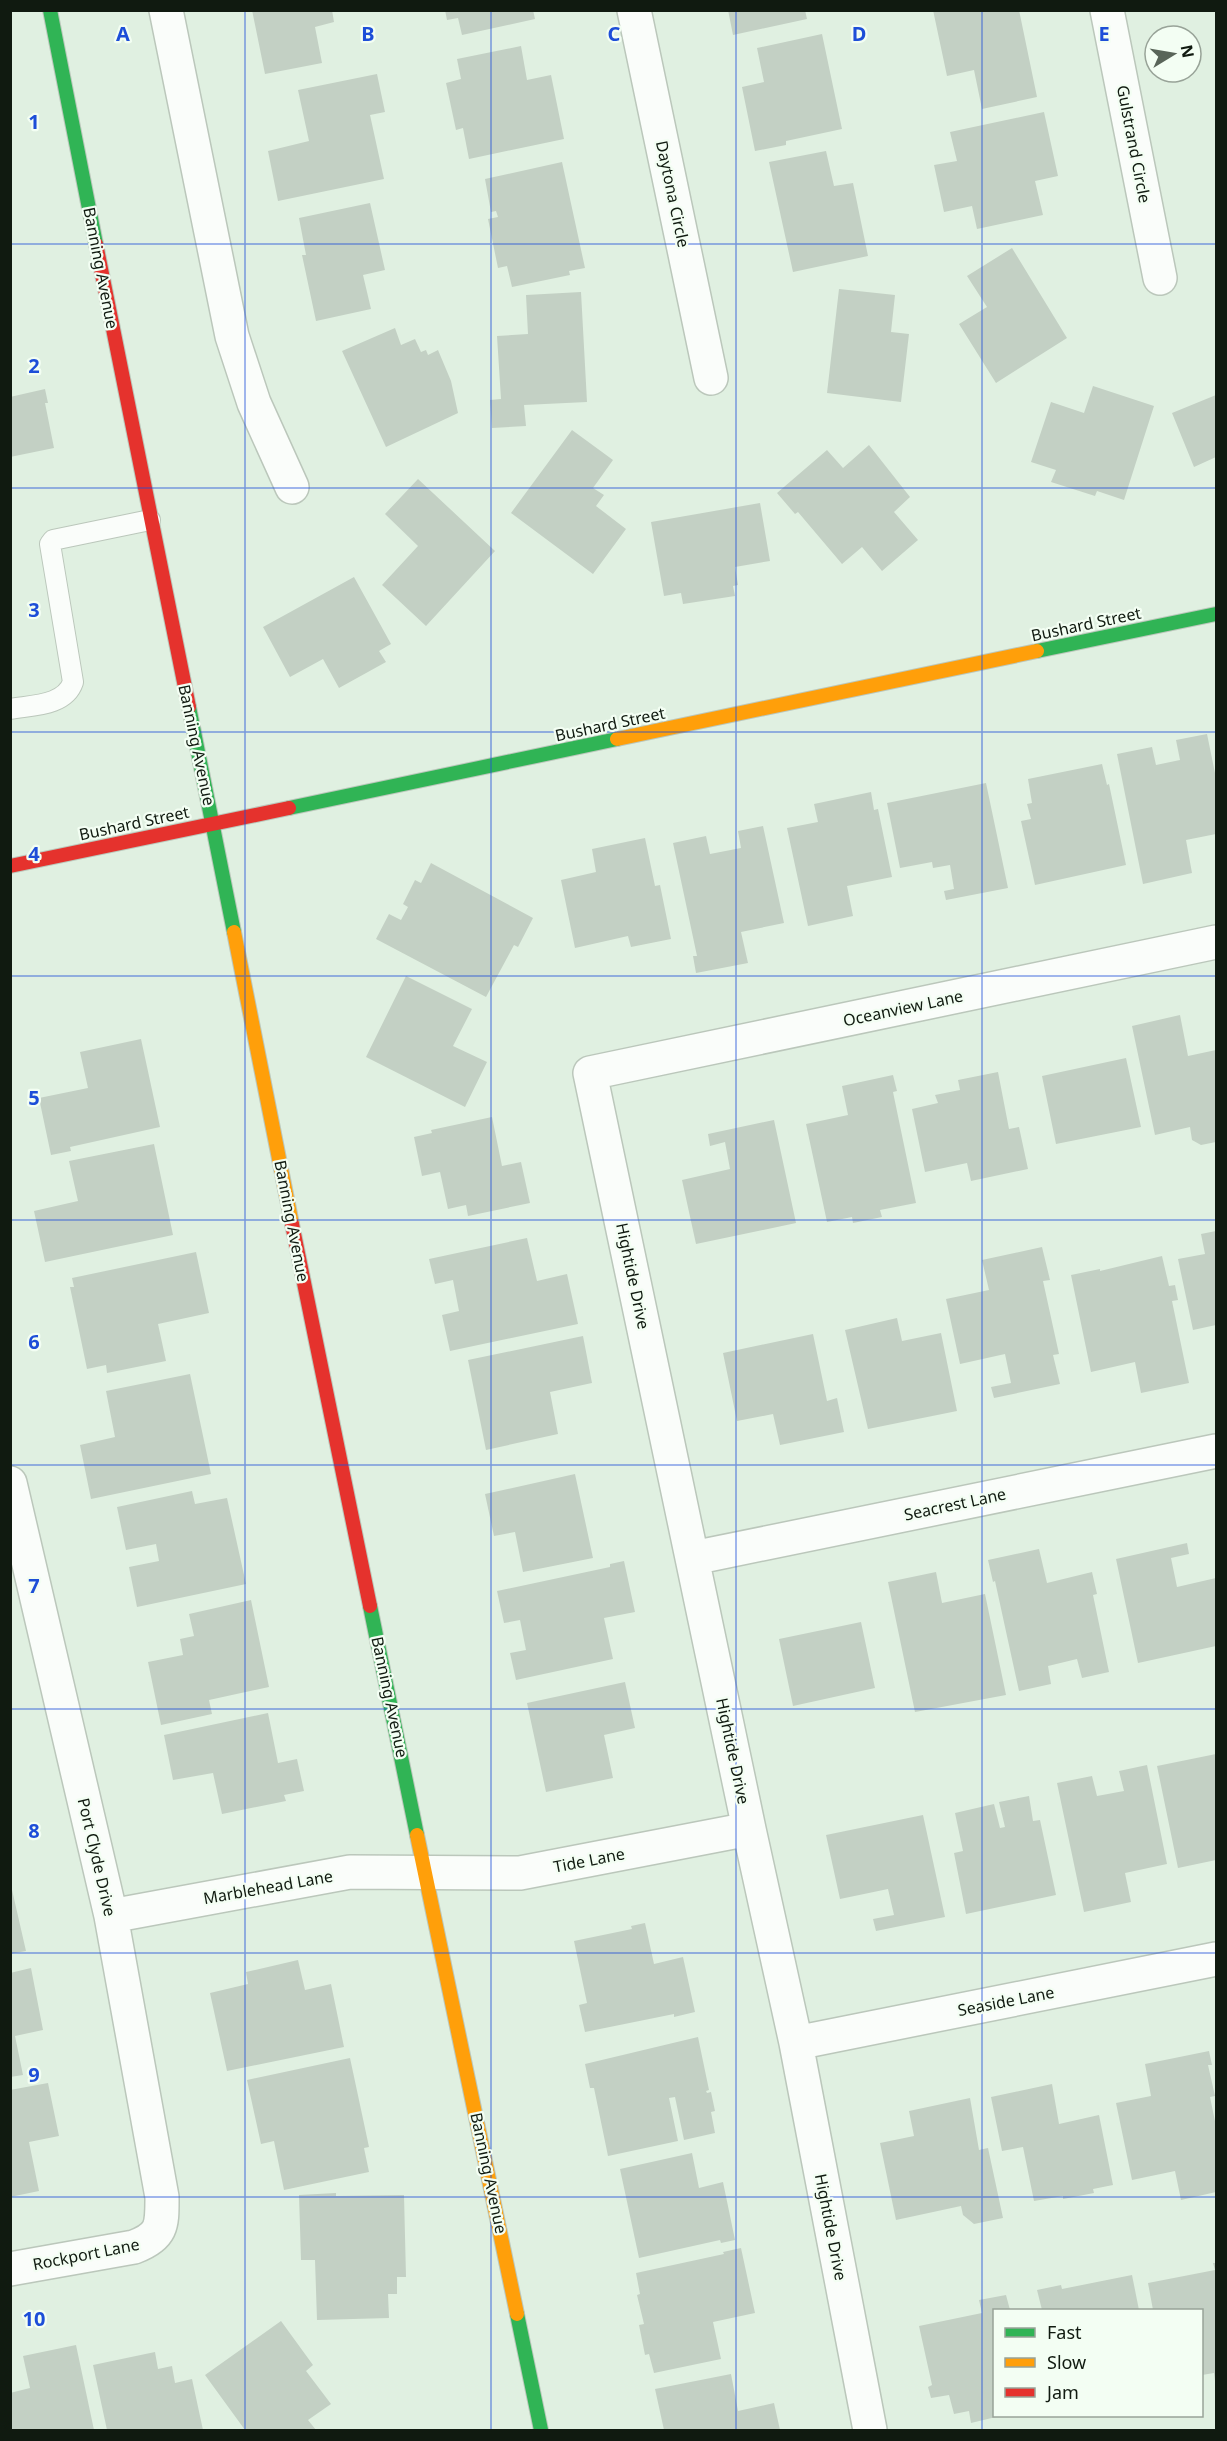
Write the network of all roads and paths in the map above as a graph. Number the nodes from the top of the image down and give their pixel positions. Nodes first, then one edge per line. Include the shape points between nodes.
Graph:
1 (51, 10) edge
2 (166, 10) edge
3 (634, 10) edge
4 (1107, 10) edge
5 (1160, 278) dead end
6 (711, 378) dead end
7 (292, 487) dead end
8 (150, 520) junction
9 (1216, 614) edge
10 (10, 709) edge
11 (213, 824) junction
12 (10, 866) edge
13 (1216, 942) edge
14 (590, 1073) joint
15 (1216, 1451) edge
16 (10, 1483) edge
17 (693, 1558) junction
18 (749, 1829) junction
19 (427, 1873) junction
20 (111, 1916) junction
21 (1216, 1959) edge
22 (796, 2043) junction
23 (158, 2233) joint
24 (10, 2269) edge
25 (541, 2430) edge
26 (870, 2430) edge

1 - 8 street, Banning Avenue
2 - 7 street via 232,336 254,403
3 - 6 street, Daytona Circle
4 - 5 street, Gulstrand Circle
8 - 10 lane via 53,540 50,544 73,682 61,699
8 - 11 street, Banning Avenue
9 - 11 street, Bushard Street
11 - 12 street, Bushard Street
11 - 19 street, Banning Avenue via 320,1366
13 - 14 street, Oceanview Lane
14 - 17 street, Hightide Drive
15 - 17 street, Seacrest Lane
16 - 20 street, Port Clyde Drive
17 - 18 street, Hightide Drive
18 - 19 street, Tide Lane via 520,1873
18 - 22 street, Hightide Drive
19 - 20 street, Marblehead Lane via 350,1872
19 - 25 street, Banning Avenue
20 - 23 street, Port Clyde Drive via 162,2197
21 - 22 street, Seaside Lane
22 - 26 street, Hightide Drive
23 - 24 street, Rockport Lane via 134,2247

